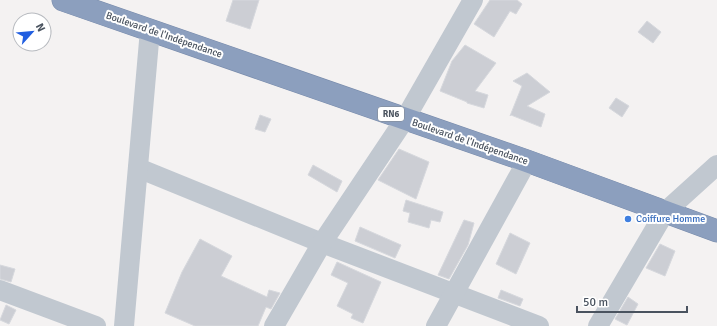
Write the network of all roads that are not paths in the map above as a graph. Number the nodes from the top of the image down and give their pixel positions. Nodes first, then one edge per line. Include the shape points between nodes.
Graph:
1 (63, 0) edge
2 (473, 0) edge
3 (150, 30) junction
4 (405, 119) junction
5 (527, 161) junction
6 (717, 165) edge
7 (138, 168) junction
8 (665, 212) junction
9 (717, 230) edge
10 (322, 242) junction
11 (0, 290) edge
12 (454, 293) junction
13 (67, 321) edge
14 (96, 326) edge
15 (124, 326) edge
16 (274, 326) edge
17 (436, 326) edge
18 (539, 326) edge
19 (598, 326) edge

1 - 3 highway, Boulevard de l'Indépendance / RN6
2 - 4 street
3 - 4 highway, Boulevard de l'Indépendance / RN6
3 - 7 street
4 - 5 highway, Boulevard de l'Indépendance / RN6
4 - 10 street
5 - 8 highway, Boulevard de l'Indépendance / RN6
5 - 12 street
6 - 8 street
7 - 10 street
7 - 15 street
8 - 9 highway, Boulevard de l'Indépendance / RN6
8 - 19 street
10 - 12 street
10 - 16 street
11 - 13 street
12 - 17 street
12 - 18 street
13 - 14 street

